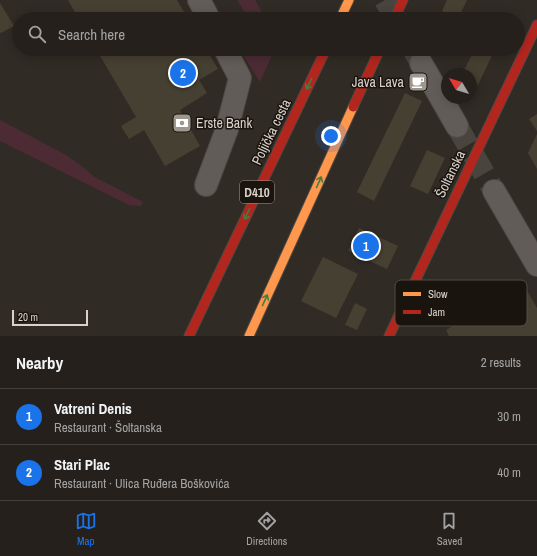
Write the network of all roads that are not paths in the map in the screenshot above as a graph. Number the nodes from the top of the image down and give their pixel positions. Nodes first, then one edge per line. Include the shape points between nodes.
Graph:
1 (199, 0) edge
2 (349, 0) edge
3 (403, 0) edge
4 (205, 12) edge
5 (343, 12) edge
6 (397, 12) edge
7 (537, 25) edge
8 (525, 50) edge
9 (229, 56) edge
10 (323, 56) edge
11 (377, 56) edge
12 (522, 56) edge
13 (421, 64) tunnel mouth
14 (457, 126) tunnel mouth
15 (206, 185) dead end
16 (494, 190) tunnel mouth
17 (537, 265) edge
18 (416, 280) edge
19 (395, 323) edge
20 (188, 336) edge
21 (249, 336) edge
22 (389, 336) edge

1 - 4 street
2 - 5 main road
3 - 6 main road
7 - 8 main road, Šoltanska
9 - 15 street via 240,78 227,129
10 -> 20 main road, Poljička cesta / D410
21 -> 11 main road
12 - 18 main road, Šoltanska
13 - 14 street
16 - 17 street
19 - 22 main road, Šoltanska

